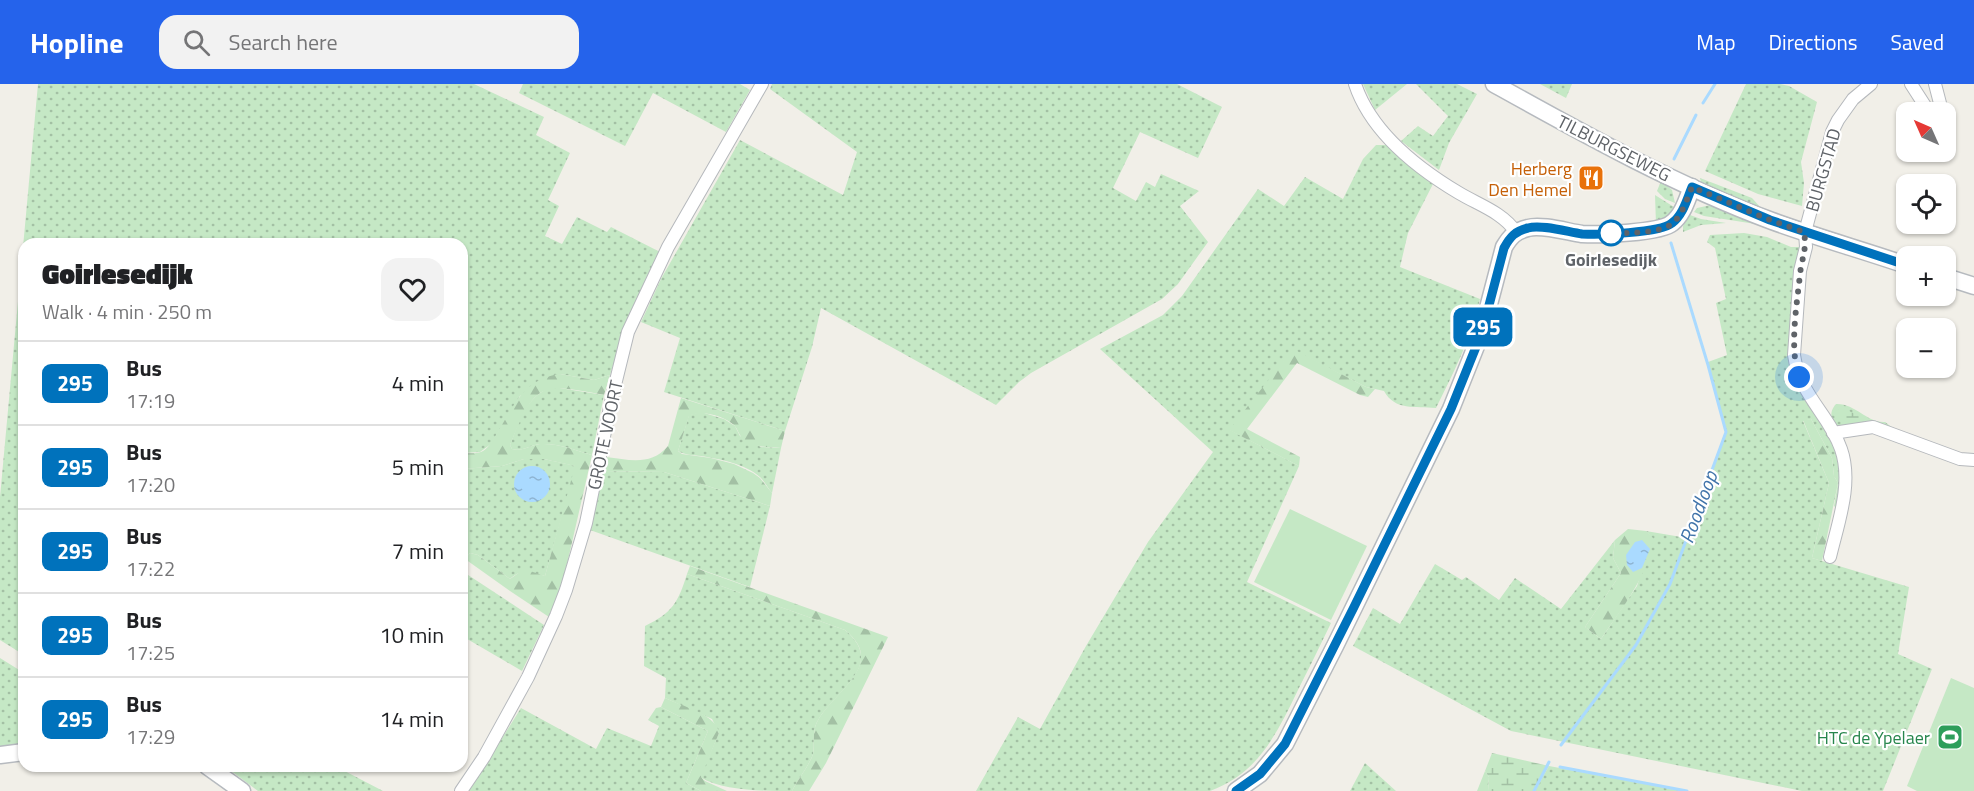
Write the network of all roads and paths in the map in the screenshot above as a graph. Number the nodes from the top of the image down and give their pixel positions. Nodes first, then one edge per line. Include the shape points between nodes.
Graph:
1 (762, 84) edge
2 (1355, 84) edge
3 (1494, 84) edge
4 (1871, 84) edge
5 (1911, 84) edge
6 (1935, 84) edge
7 (1923, 102) edge
8 (1940, 102) edge
9 (1692, 187) junction
10 (1516, 232) junction
11 (1804, 232) junction
12 (1896, 262) edge
13 (1956, 280) edge
14 (1974, 286) edge
15 (1833, 433) junction
16 (1974, 460) edge
17 (1830, 557) dead end
18 (18, 753) edge
19 (0, 755) edge
20 (215, 772) edge
21 (1260, 774) junction
22 (242, 791) edge
23 (461, 791) edge
24 (1236, 791) edge
25 (1255, 791) edge

1 - 23 street, GROTE VOORT via 668,247 628,332 566,590 528,676
2 - 10 street via 1375,121 1404,153 1432,177 1499,215
3 - 9 street, TILBURGSEWEG
4 - 11 street, BURGSTAD via 1853,99 1832,132
5 - 7 street
6 - 8 street
9 - 10 street via 1674,222 1666,227 1586,234 1530,227
9 - 11 street, TILBURGSEWEG
10 - 21 street via 1504,248 1482,332 1451,409 1285,744
11 - 12 street, TILBURGSEWEG
11 - 15 street, BURGSTAD via 1806,247 1800,271 1794,355 1808,396
13 - 14 street
15 - 16 street via 1873,428 1960,459
15 - 17 street, BURGSTAD via 1845,467 1845,489
18 - 19 street
20 - 22 street
21 - 24 street
21 - 25 street

